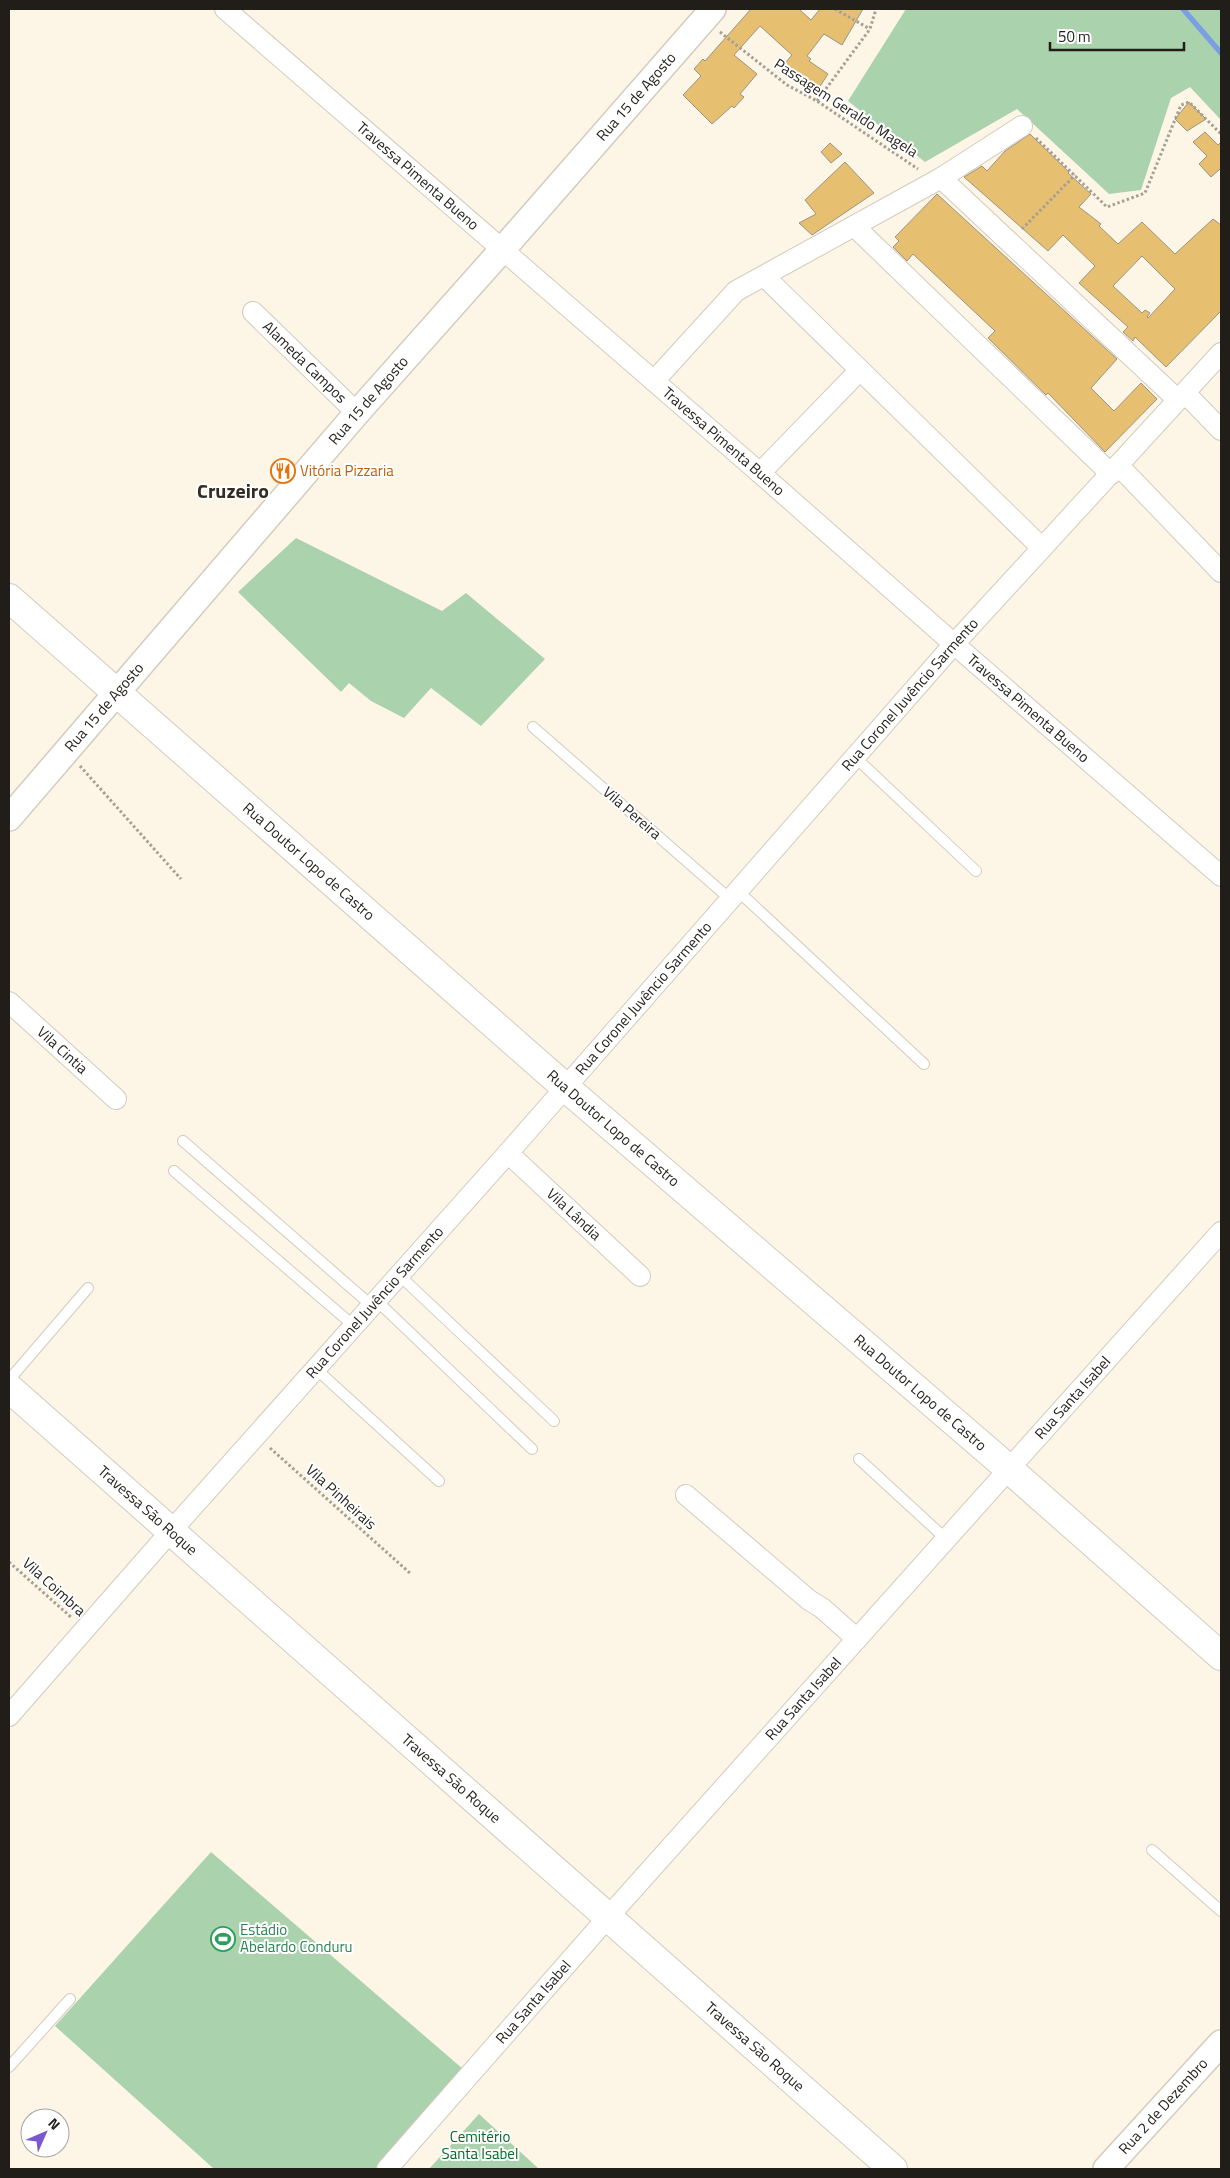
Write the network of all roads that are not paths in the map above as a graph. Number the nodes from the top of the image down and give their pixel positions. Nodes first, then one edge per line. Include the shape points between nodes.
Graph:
1 (225, 9) edge
2 (708, 14) edge
3 (1022, 126) road end
4 (941, 178) junction
5 (854, 226) junction
6 (502, 250) junction
7 (764, 276) junction
8 (253, 312) dead end
9 (1221, 353) edge
10 (860, 370) junction
11 (654, 381) junction
12 (1182, 397) junction
13 (357, 414) junction
14 (1221, 430) edge
15 (1114, 470) junction
16 (760, 472) junction
17 (1042, 548) junction
18 (1221, 572) edge
19 (9, 598) edge
20 (954, 644) junction
21 (116, 693) junction
22 (533, 727) dead end
23 (854, 758) junction
24 (9, 818) edge
25 (976, 871) dead end
26 (1221, 876) edge
27 (733, 895) junction
28 (9, 1002) edge
29 (924, 1064) dead end
30 (565, 1087) junction
31 (116, 1099) dead end
32 (183, 1141) dead end
33 (508, 1153) junction
34 (174, 1171) dead end
35 (1221, 1232) edge
36 (399, 1275) junction
37 (640, 1276) dead end
38 (88, 1288) dead end
39 (374, 1303) junction
40 (354, 1326) junction
41 (316, 1369) junction
42 (9, 1380) edge
43 (9, 1388) edge
44 (554, 1421) dead end
45 (532, 1449) dead end
46 (859, 1459) dead end
47 (1009, 1469) junction
48 (439, 1482) dead end
49 (686, 1495) dead end
50 (171, 1531) junction
51 (946, 1539) junction
52 (856, 1639) junction
53 (1221, 1656) edge
54 (9, 1716) edge
55 (1152, 1850) dead end
56 (1221, 1911) edge
57 (609, 1916) junction
58 (70, 1999) dead end
59 (1221, 2044) edge
60 (9, 2067) edge
61 (388, 2169) edge
62 (893, 2169) edge
63 (1106, 2169) edge

1 - 6 street, Travessa Pimenta Bueno
2 - 6 street, Rua 15 de Agosto
3 - 4 street
4 - 5 street
4 - 12 street
5 - 7 street
5 - 15 street
6 - 11 street, Travessa Pimenta Bueno
6 - 13 street, Rua 15 de Agosto
7 - 10 street
7 - 11 street via 736,291
8 - 13 street, Alameda Campos
9 - 12 street, Rua Coronel Juvêncio Sarmento
10 - 16 street
10 - 17 street
11 - 16 street, Travessa Pimenta Bueno
12 - 14 street
12 - 15 street, Rua Coronel Juvêncio Sarmento
13 - 21 street, Rua 15 de Agosto
15 - 17 street, Rua Coronel Juvêncio Sarmento
15 - 18 street
16 - 20 street, Travessa Pimenta Bueno
17 - 20 street, Rua Coronel Juvêncio Sarmento
19 - 21 main road, Rua Doutor Lopo de Castro
20 - 23 street, Rua Coronel Juvêncio Sarmento
20 - 26 street, Travessa Pimenta Bueno
21 - 24 street, Rua 15 de Agosto
21 - 30 main road, Rua Doutor Lopo de Castro
22 - 27 lane, Vila Pereira
23 - 25 lane
23 - 27 street, Rua Coronel Juvêncio Sarmento
27 - 29 lane, Vila Pereira
27 - 30 street, Rua Coronel Juvêncio Sarmento
28 - 31 street, Vila Cintia
30 - 33 street, Rua Coronel Juvêncio Sarmento
30 - 47 main road, Rua Doutor Lopo de Castro
32 - 39 lane
33 - 36 street, Rua Coronel Juvêncio Sarmento
33 - 37 street, Vila Lândia
34 - 40 lane
35 - 47 street, Rua Santa Isabel
36 - 39 street, Rua Coronel Juvêncio Sarmento
36 - 44 lane
38 - 42 lane
39 - 40 street, Rua Coronel Juvêncio Sarmento
39 - 45 lane
40 - 41 street, Rua Coronel Juvêncio Sarmento
41 - 48 lane
41 - 50 street, Rua Coronel Juvêncio Sarmento
43 - 50 main road, Travessa São Roque
46 - 51 lane
47 - 51 street, Rua Santa Isabel
47 - 53 main road, Rua Doutor Lopo de Castro
49 - 52 street
50 - 54 street, Rua Coronel Juvêncio Sarmento
50 - 57 main road, Travessa São Roque
51 - 52 street, Rua Santa Isabel
52 - 57 street, Rua Santa Isabel
55 - 56 lane
57 - 61 street, Rua Santa Isabel
57 - 62 main road, Travessa São Roque
58 - 60 lane
59 - 63 street, Rua 2 de Dezembro

